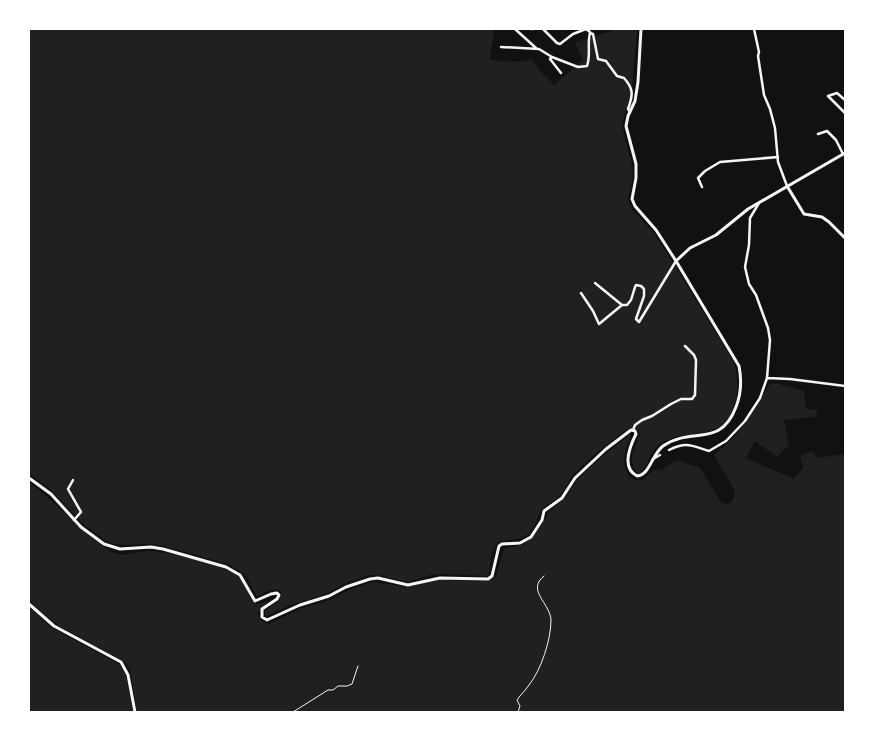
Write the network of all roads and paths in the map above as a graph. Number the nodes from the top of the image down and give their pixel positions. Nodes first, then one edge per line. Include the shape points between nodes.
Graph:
1 (515, 29) edge
2 (543, 29) edge
3 (641, 29) edge
4 (754, 29) edge
5 (590, 33) junction
6 (501, 47) dead end
7 (536, 48) junction
8 (552, 57) junction
9 (561, 72) dead end
10 (845, 100) edge
11 (630, 112) junction
12 (845, 113) edge
13 (818, 134) dead end
14 (844, 153) edge
15 (778, 157) junction
16 (787, 186) junction
17 (702, 187) dead end
18 (760, 202) junction
19 (845, 238) edge
20 (676, 261) junction
21 (595, 283) dead end
22 (580, 293) dead end
23 (622, 305) junction
24 (685, 346) dead end
25 (767, 378) junction
26 (845, 386) edge
27 (633, 430) junction
28 (669, 450) dead end
29 (660, 455) dead end
30 (652, 458) junction
31 (29, 478) edge
32 (73, 480) dead end
33 (74, 520) junction
34 (544, 576) dead end
35 (29, 604) edge
36 (358, 666) dead end
37 (135, 712) edge
38 (293, 712) edge
39 (518, 712) edge

1 - 7 street
2 - 5 street via 560,44 579,31 586,29
3 - 11 street via 638,82
4 - 15 street
5 - 8 street via 587,66 578,67
5 - 11 street via 593,34 598,59 606,61 632,86
6 - 7 street
7 - 8 street
8 - 9 street via 550,59
10 - 12 street via 837,93 828,96
11 - 20 street via 626,126 636,164 632,199
13 - 14 street via 827,131
14 - 16 street
15 - 16 street
15 - 17 street via 720,162 698,178
16 - 18 street
16 - 19 street via 804,214 822,217
18 - 20 street via 716,235 690,248
18 - 25 street via 750,218 745,267 768,328
20 - 23 street via 639,322 636,317 644,296 643,287 636,285 627,306
20 - 30 street via 735,358 741,374 741,388 732,417 724,428 667,444
21 - 23 street
22 - 23 street via 599,324
24 - 27 street via 696,360 695,396 677,401 642,420
25 - 26 street
25 - 28 street via 753,410 726,441 709,451 687,444
27 - 30 street via 636,434 628,458 632,473 636,476 643,474
27 - 33 street via 606,449 575,478 562,498 544,511 531,536 520,543 499,546 490,578 431,578 408,585 370,579 267,620 262,617 262,609 277,599 277,593 253,599 244,579 226,567 163,549 112,547 100,542
29 - 30 street
31 - 33 street via 51,494
32 - 33 street via 68,489 81,512
34 - 39 path via 539,580 538,595 546,604 551,621 544,658 529,686 517,700
35 - 37 street via 54,626 121,662 128,676
36 - 38 path via 352,684 328,690

